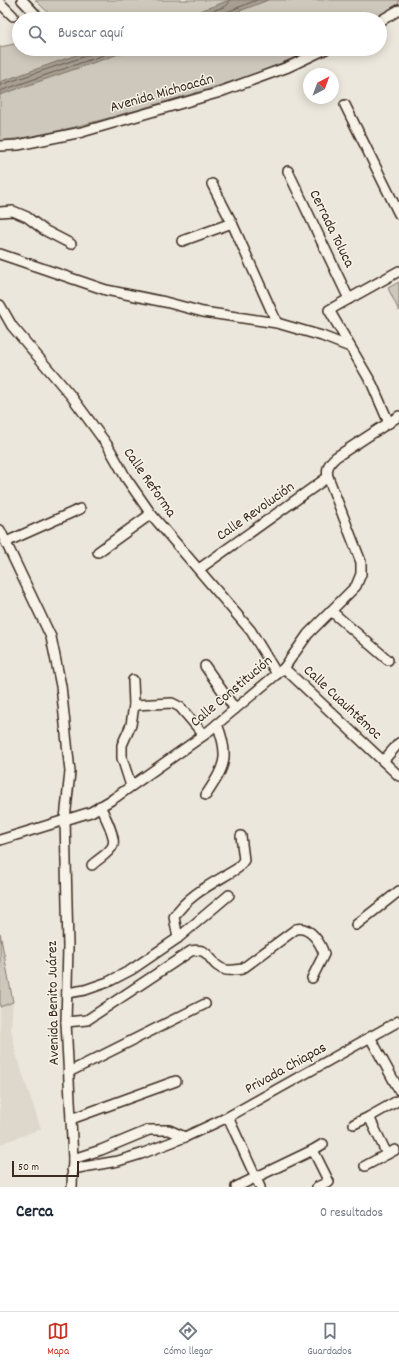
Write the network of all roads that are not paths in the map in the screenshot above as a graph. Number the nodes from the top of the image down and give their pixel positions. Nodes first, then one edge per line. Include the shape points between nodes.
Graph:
1 (22, 0) edge
2 (0, 2) edge
3 (399, 10) edge
4 (33, 12) edge
5 (12, 15) edge
6 (387, 18) edge
7 (311, 56) edge
8 (345, 105) dead end
9 (0, 146) edge
10 (288, 171) dead end
11 (212, 184) dead end
12 (0, 212) edge
13 (399, 214) edge
14 (232, 223) junction
15 (182, 241) dead end
16 (71, 244) dead end
17 (0, 254) edge
18 (399, 271) edge
19 (349, 299) junction
20 (0, 305) edge
21 (277, 323) junction
22 (350, 347) junction
23 (398, 419) edge
24 (389, 423) junction
25 (328, 478) junction
26 (80, 509) dead end
27 (151, 514) junction
28 (0, 530) edge
29 (6, 542) junction
30 (98, 552) dead end
31 (199, 569) junction
32 (331, 611) junction
33 (388, 660) dead end
34 (205, 666) dead end
35 (281, 671) junction
36 (133, 680) dead end
37 (134, 705) junction
38 (235, 709) junction
39 (217, 724) junction
40 (204, 734) junction
41 (399, 743) edge
42 (383, 761) junction
43 (399, 776) edge
44 (131, 786) junction
45 (206, 795) dead end
46 (100, 806) junction
47 (65, 819) junction
48 (241, 836) dead end
49 (0, 840) edge
50 (92, 865) dead end
51 (399, 891) edge
52 (229, 895) dead end
53 (356, 925) dead end
54 (178, 938) junction
55 (312, 978) dead end
56 (67, 993) junction
57 (205, 1004) dead end
58 (399, 1021) edge
59 (66, 1022) junction
60 (370, 1037) junction
61 (69, 1072) junction
62 (176, 1080) dead end
63 (399, 1090) edge
64 (399, 1100) edge
65 (369, 1117) junction
66 (228, 1118) junction
67 (71, 1119) junction
68 (354, 1124) dead end
69 (185, 1137) junction
70 (323, 1144) dead end
71 (313, 1150) junction
72 (73, 1159) junction
73 (365, 1166) dead end
74 (72, 1169) junction
75 (256, 1178) junction
76 (72, 1187) edge
77 (236, 1187) edge
78 (260, 1187) edge
79 (317, 1187) edge

1 - 4 street
2 - 5 street
3 - 6 street
7 - 9 street, Avenida Michoacán via 217,93 82,132 18,145
8 - 13 street
10 - 19 street, Cerrada Toluca
11 - 14 street
12 - 16 street via 12,211 26,217
14 - 15 street
14 - 21 street
17 - 21 street via 106,290 203,312
18 - 19 street
19 - 22 street via 329,310
20 - 27 street, Calle Reforma via 12,326 72,397 108,446
21 - 22 street
22 - 24 street via 372,384
23 - 24 street
24 - 25 street via 336,457 330,463
25 - 31 street, Calle Revolución
25 - 32 street, Calle Constitución via 361,562 361,574 356,586
26 - 29 street
27 - 30 street
27 - 31 street, Calle Reforma
28 - 29 street, Avenida Benito Juárez
29 - 47 street, Avenida Benito Juárez via 51,637 61,686 70,772
31 - 35 street, Calle Reforma
32 - 33 street
32 - 35 street, Calle Constitución via 308,634
34 - 38 street
35 - 38 street, Calle Constitución
35 - 42 street, Calle Cuauhtémoc
36 - 37 street
37 - 40 street via 172,703 180,707
37 - 44 street via 131,725 122,745 122,758
38 - 39 street, Calle Constitución
39 - 40 street, Calle Constitución
39 - 45 street via 225,755 221,772
40 - 44 street, Calle Constitución
41 - 42 street
42 - 43 street, Calle Cuauhtémoc
44 - 46 street, Calle Constitución
46 - 47 street, Calle Constitución via 90,812
46 - 50 street via 113,837 113,844
47 - 49 street, Calle Constitución
47 - 56 street, Avenida Benito Juárez
48 - 54 street via 244,860 238,868 188,899 180,907 174,917
51 - 53 street
52 - 54 street
54 - 56 street via 131,970 108,982
55 - 59 street via 324,954 310,932 302,928 296,929 242,969 232,971 215,965 204,951 191,950 87,1020
56 - 59 street, Avenida Benito Juárez
57 - 61 street
58 - 60 street, Privada Chiapas
59 - 61 street, Avenida Benito Juárez
60 - 63 street
60 - 66 street, Privada Chiapas
61 - 67 street, Avenida Benito Juárez
62 - 67 street
64 - 65 street
65 - 68 street
65 - 73 street via 391,1152
66 - 69 street, Privada Chiapas
66 - 75 street
67 - 72 street, Avenida Benito Juárez
69 - 72 street via 169,1130 149,1130
69 - 74 street, Privada Chiapas via 118,1161
70 - 71 street
71 - 75 street
71 - 79 street via 329,1182
72 - 74 street, Avenida Benito Juárez
74 - 76 street, Avenida Benito Juárez
75 - 77 street
75 - 78 street

